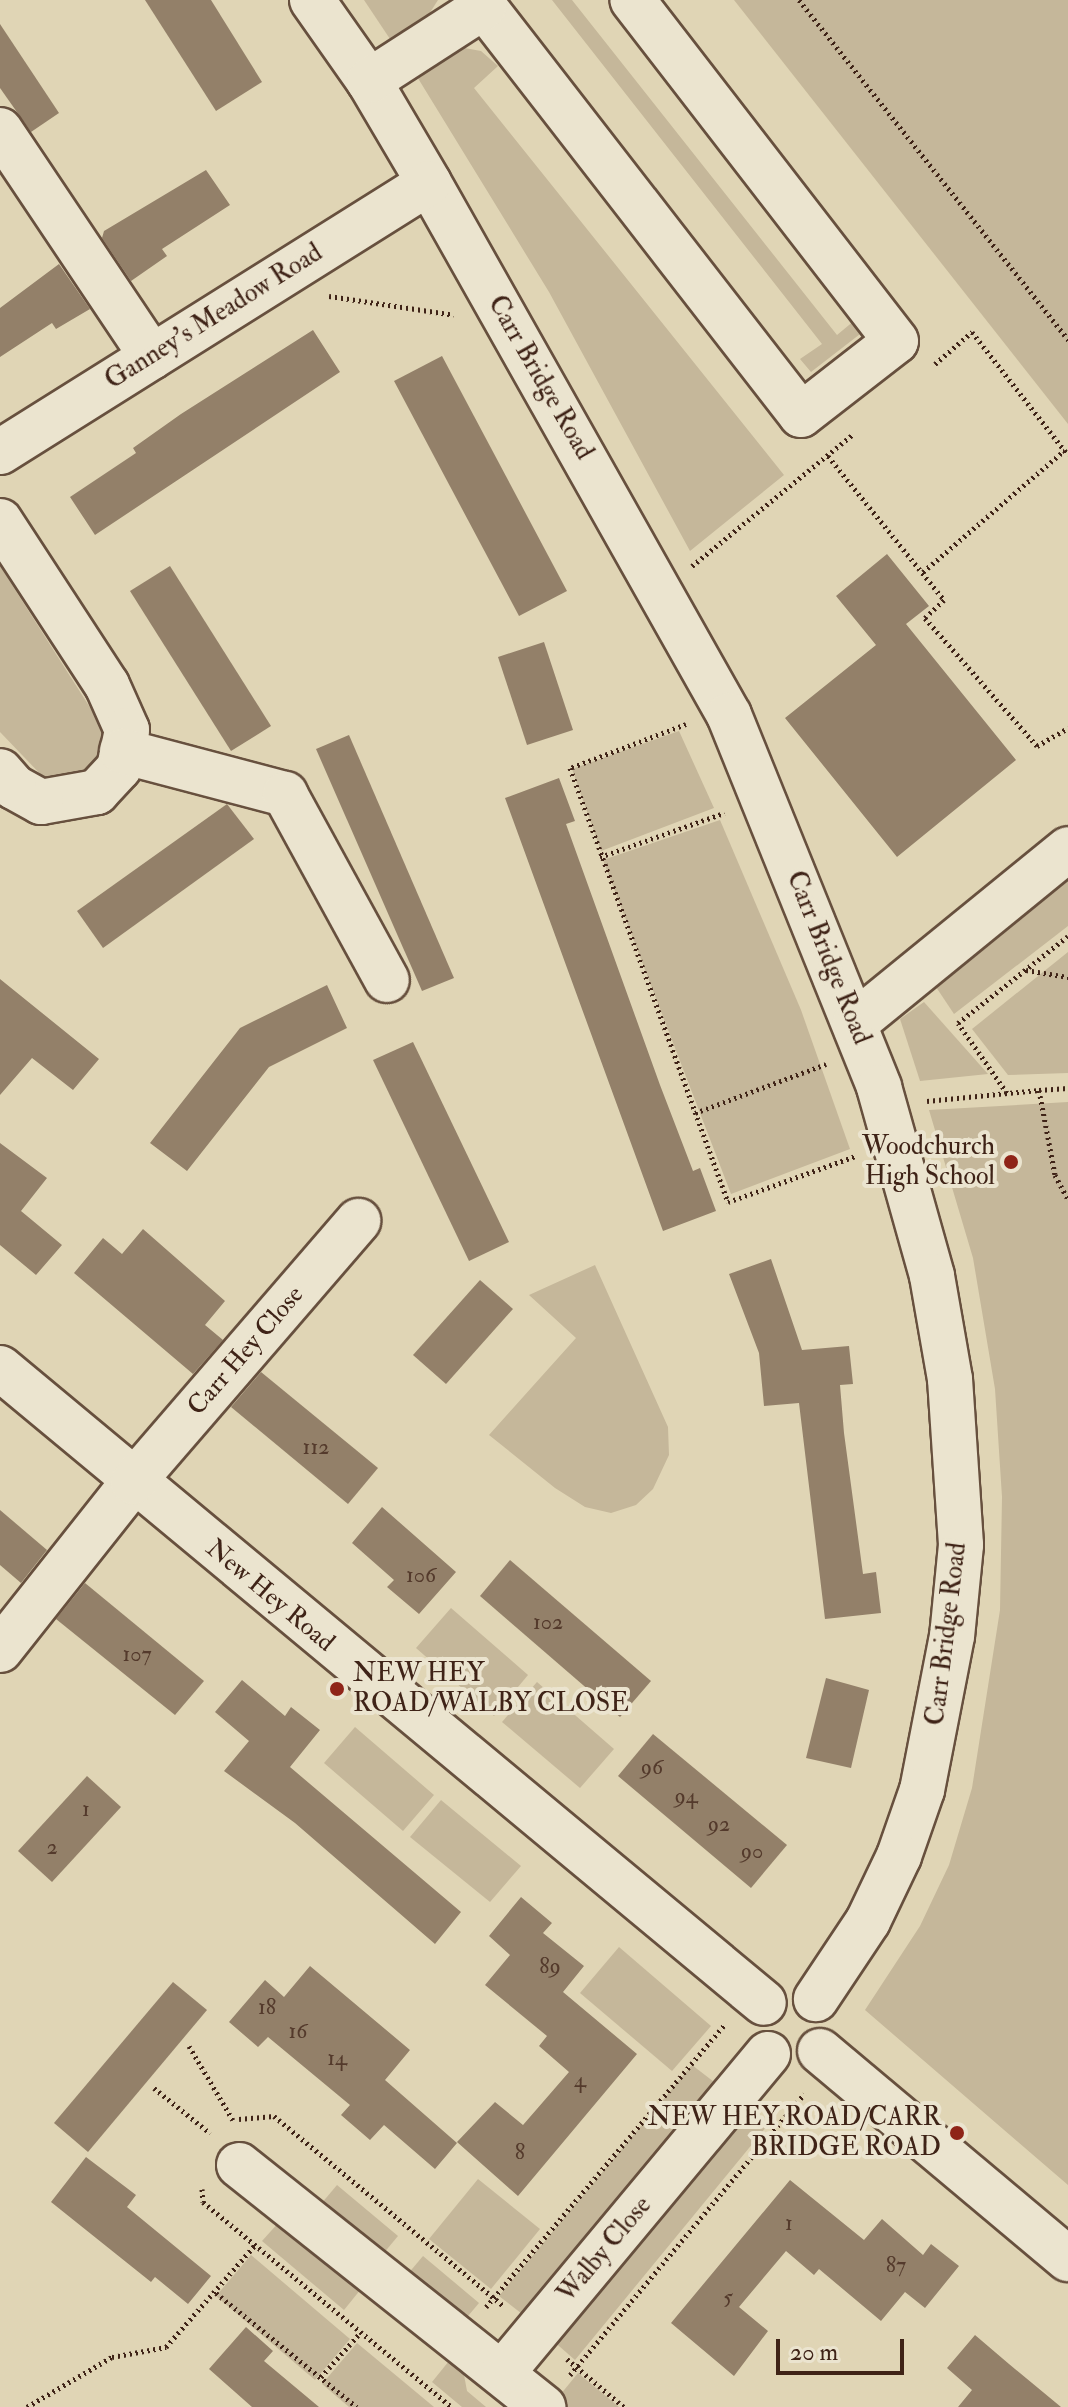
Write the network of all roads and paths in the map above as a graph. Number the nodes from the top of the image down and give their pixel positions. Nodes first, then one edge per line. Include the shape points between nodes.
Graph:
1 (312, 0) edge
2 (632, 0) edge
3 (799, 0) edge
4 (482, 4) edge
5 (369, 81) junction
6 (0, 130) edge
7 (429, 183) junction
8 (295, 267) junction
9 (492, 294) junction
10 (1068, 340) edge
11 (152, 357) junction
12 (924, 373) dead end
13 (864, 425) dead end
14 (0, 452) edge
15 (1066, 453) edge
16 (828, 456) junction
17 (0, 521) edge
18 (922, 573) junction
19 (660, 591) junction
20 (725, 709) junction
21 (1068, 728) edge
22 (122, 751) junction
23 (0, 771) edge
24 (762, 797) junction
25 (1068, 849) edge
26 (600, 857) junction
27 (1068, 936) edge
28 (1025, 970) junction
29 (1068, 977) edge
30 (387, 980) dead end
31 (866, 1053) junction
32 (1068, 1088) edge
33 (1039, 1090) junction
34 (1007, 1093) junction
35 (695, 1113) junction
36 (896, 1148) junction
37 (1068, 1199) edge
38 (358, 1221) dead end
39 (0, 1368) edge
40 (133, 1482) junction
41 (0, 1650) edge
42 (816, 1999) junction
43 (764, 2003) junction
44 (725, 2024) dead end
45 (189, 2046) dead end
46 (768, 2054) junction
47 (814, 2070) junction
48 (154, 2088) dead end
49 (233, 2120) dead end
50 (227, 2150) joint
51 (288, 2204) junction
52 (1068, 2259) edge
53 (216, 2293) junction
54 (361, 2332) dead end
55 (461, 2339) junction
56 (503, 2372) junction
57 (321, 2377) junction
58 (552, 2397) edge
59 (27, 2407) edge
60 (357, 2407) edge

1 - 5 street, Carr Bridge Road
2 - 4 street via 896,341 801,415
3 - 10 path
4 - 5 street
5 - 7 street, Carr Bridge Road
6 - 11 street
7 - 8 street, Ganney's Meadow Road
7 - 9 street, Carr Bridge Road
8 - 9 path via 312,293 417,312 461,315
8 - 11 street, Ganney's Meadow Road
9 - 19 street, Carr Bridge Road
11 - 14 street, Ganney's Meadow Road
12 - 15 path via 972,332
13 - 16 path
15 - 18 path
16 - 18 path
16 - 19 path
17 - 22 street via 107,685 127,730
18 - 21 path via 944,600 925,618 1037,746
19 - 20 street, Carr Bridge Road
20 - 24 street, Carr Bridge Road
20 - 26 path via 570,768
22 - 23 street via 119,768 97,792 71,800 41,802 14,787
22 - 30 street via 285,794
24 - 26 path
24 - 31 street, Carr Bridge Road
25 - 31 street
26 - 35 path
27 - 28 path
28 - 29 path
28 - 34 path via 958,1023
31 - 34 path via 905,1079 915,1103
31 - 35 path
31 - 36 street, Carr Bridge Road
32 - 33 path
33 - 34 path
33 - 37 path via 1055,1175
35 - 36 path via 728,1202 847,1158
36 - 42 street, Carr Bridge Road via 932,1276 950,1379 961,1545 952,1636 922,1790 868,1921
38 - 40 street, Carr Hey Close
39 - 40 street, New Hey Road
40 - 41 street, Carr Hey Close
40 - 43 street, New Hey Road
42 - 43 street via 789,1990
42 - 47 street via 828,2024
43 - 46 street via 756,2029
44 - 55 path
45 - 49 path
46 - 47 street
46 - 56 street, Walby Close
47 - 52 street
47 - 58 path
48 - 50 path
50 - 51 street
51 - 53 path
51 - 55 street
53 - 57 path
53 - 59 path via 166,2347 112,2357
54 - 57 path
55 - 56 street
56 - 58 street
57 - 60 path

